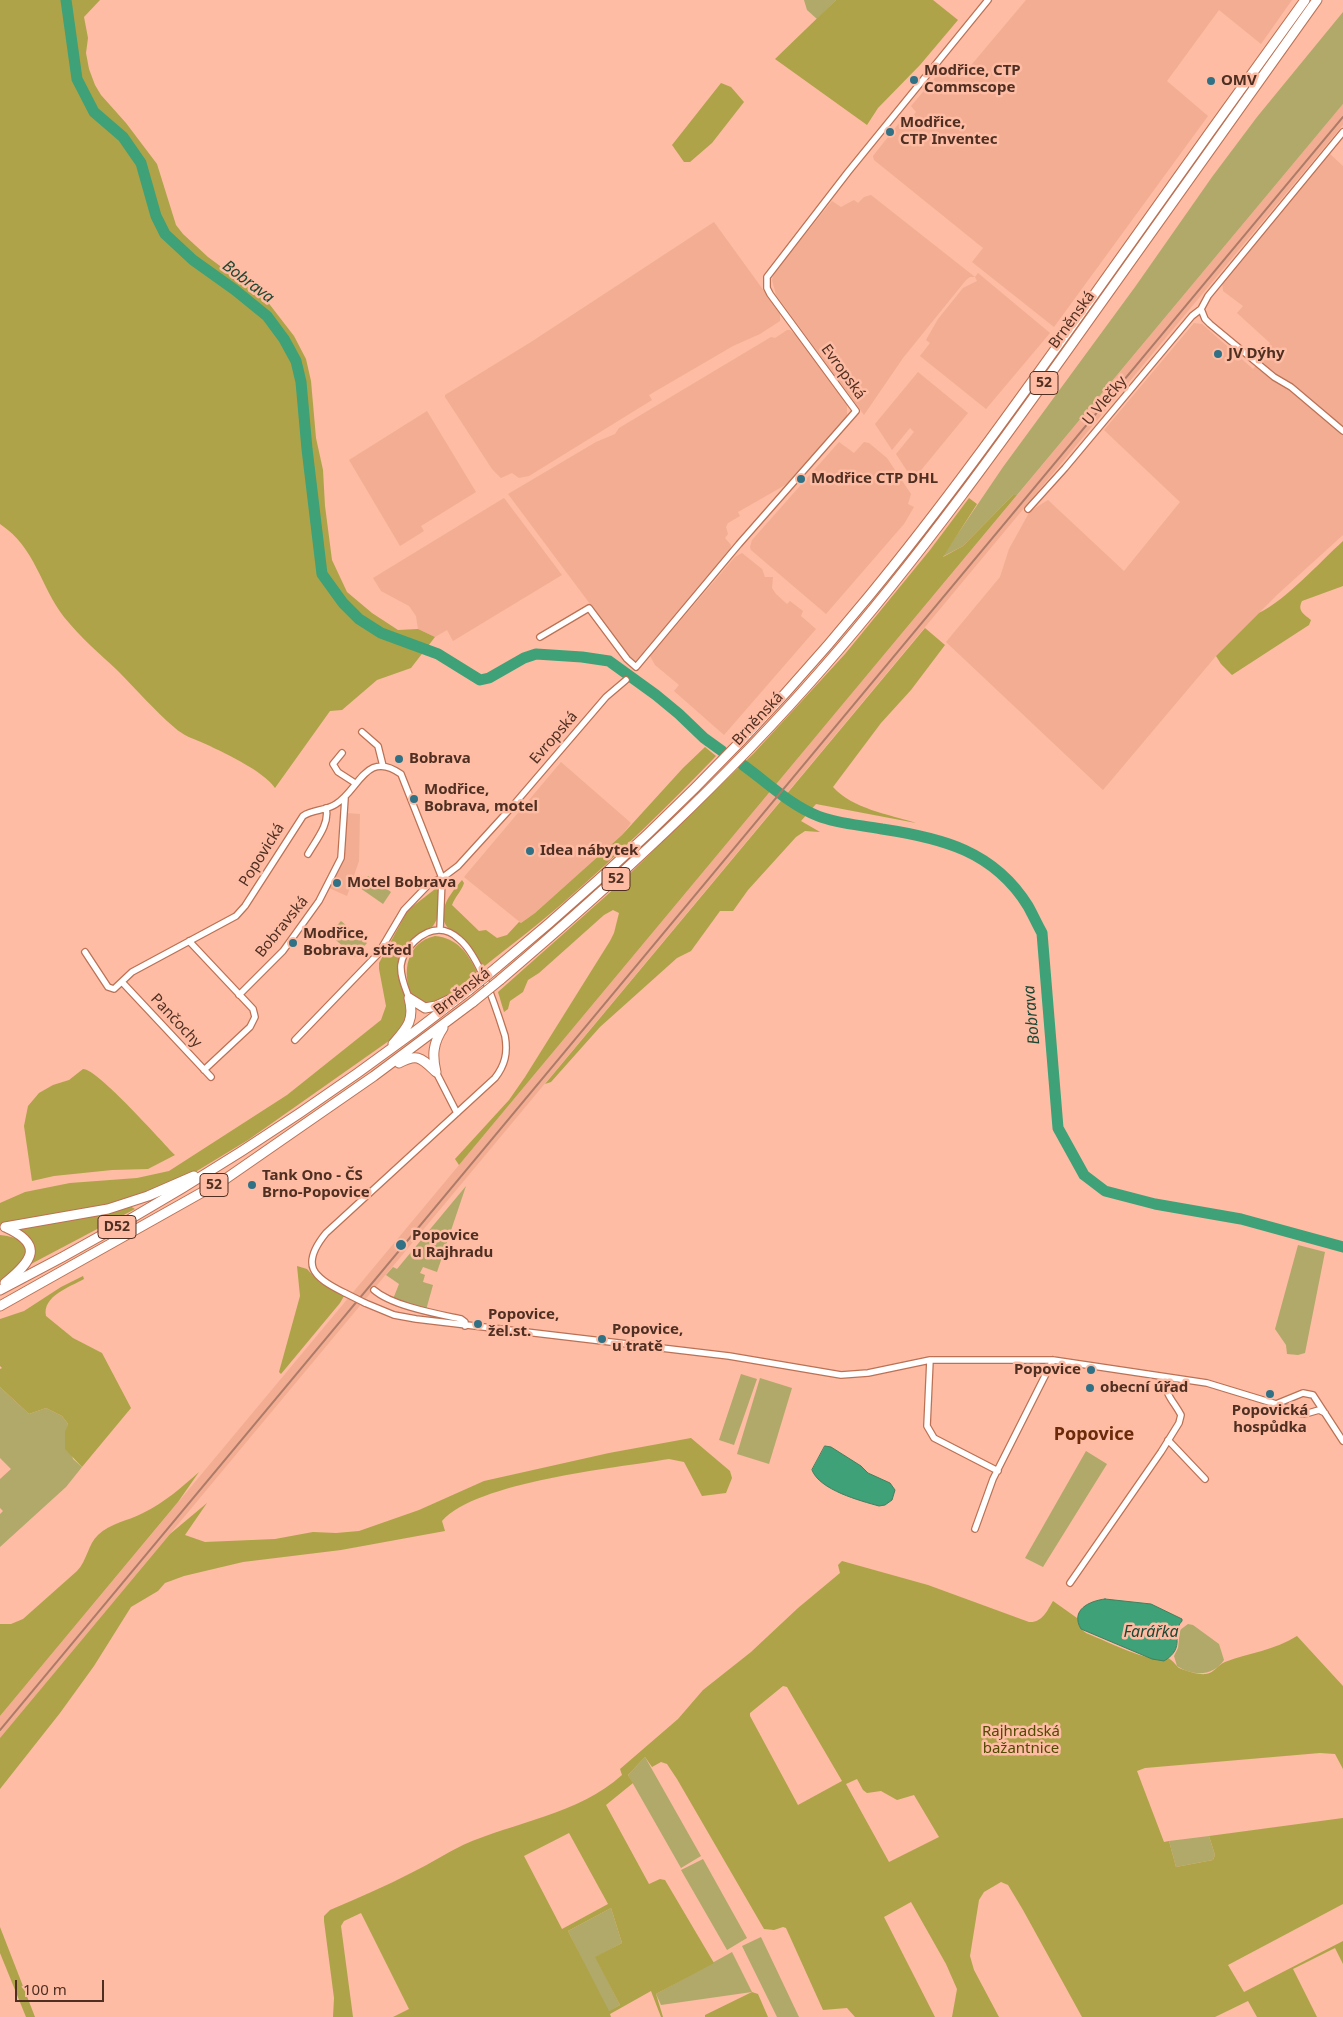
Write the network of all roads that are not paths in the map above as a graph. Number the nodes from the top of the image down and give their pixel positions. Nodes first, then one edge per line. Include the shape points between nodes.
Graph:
1 (988, 0) edge
2 (1304, 0) edge
3 (1318, 0) edge
4 (1343, 132) edge
5 (1201, 309) junction
6 (1343, 431) edge
7 (1028, 509) dead end
8 (540, 638) dead end
9 (626, 680) dead end
10 (362, 732) dead end
11 (342, 753) dead end
12 (383, 766) junction
13 (355, 782) junction
14 (345, 798) junction
15 (326, 808) junction
16 (308, 854) dead end
17 (442, 878) junction
18 (440, 930) junction
19 (189, 941) junction
20 (86, 952) dead end
21 (122, 982) junction
22 (469, 990) junction
23 (239, 995) junction
24 (409, 998) junction
25 (447, 1022) junction
26 (295, 1040) dead end
27 (377, 1061) junction
28 (204, 1070) junction
29 (436, 1072) junction
30 (374, 1076) junction
31 (212, 1078) dead end
32 (457, 1113) junction
33 (231, 1159) junction
34 (46, 1280) junction
35 (0, 1289) edge
36 (374, 1290) dead end
37 (0, 1302) edge
38 (0, 1306) edge
39 (465, 1326) junction
40 (930, 1360) junction
41 (1053, 1360) junction
42 (1166, 1377) junction
43 (1318, 1401) junction
44 (1276, 1404) junction
45 (1314, 1410) junction
46 (1325, 1413) junction
47 (1168, 1440) junction
48 (1343, 1442) edge
49 (998, 1471) junction
50 (1205, 1479) dead end
51 (974, 1528) dead end
52 (1070, 1583) dead end

1 - 8 street, Evropská via 767,277 770,294 856,411 636,667 589,608
2 - 22 highway, Brněnská / 52, bridge via 1010,412 910,544 807,668 671,812 579,898
3 - 25 highway, Brněnská / 52, bridge via 984,467 824,668 749,750 587,906
4 - 5 street, U Vlečky via 1208,296
5 - 6 street via 1210,324
5 - 7 street, U Vlečky
9 - 17 street, Evropská via 606,697 458,866
10 - 12 street via 378,746
11 - 13 street via 334,764 338,772
12 - 13 street via 367,771
12 - 17 street via 401,774
13 - 14 street
14 - 15 street, Popovická
14 - 23 street, Bobravská via 341,858 319,901 283,951
15 - 16 street via 328,818
15 - 19 street, Popovická via 301,818 236,916
17 - 18 street
17 - 26 street via 429,884 404,910 378,954
18 - 24 street via 418,939 404,955 401,972
18 - 32 street via 459,939 474,958 500,1020 507,1048 498,1075
19 - 21 street, Popovická via 132,972
19 - 23 street
20 - 21 street via 108,987 114,989
21 - 28 street, Pančochy
22 - 24 highway via 432,1008 421,1007
22 - 27 highway, Brněnská / 52
23 - 28 street via 253,1009 253,1022
24 - 27 highway via 412,1015 408,1024
25 - 29 highway via 434,1043
25 - 30 highway, Brněnská / 52
27 - 33 highway, Brněnská / 52
28 - 31 street, Pančochy
29 - 30 highway via 424,1060 413,1057
29 - 32 street
30 - 34 highway, Brněnská / 52 via 224,1180
32 - 39 street, bridge via 326,1233 315,1247 311,1262 323,1282 365,1303 394,1314
33 - 35 highway, D52 via 112,1230
33 - 35 highway via 121,1206 5,1227 26,1240 30,1255 25,1266
34 - 37 highway
34 - 38 highway
36 - 39 street via 410,1306 461,1320
39 - 40 street via 729,1356 840,1376
40 - 41 street
40 - 49 street via 928,1431 934,1438
41 - 42 street
41 - 49 street
42 - 44 street via 1225,1388
42 - 47 street via 1166,1390 1182,1415
43 - 44 street via 1306,1393
43 - 45 street
43 - 46 street
44 - 45 street via 1301,1414
45 - 46 street
46 - 48 street
47 - 50 street
47 - 52 street
49 - 51 street

